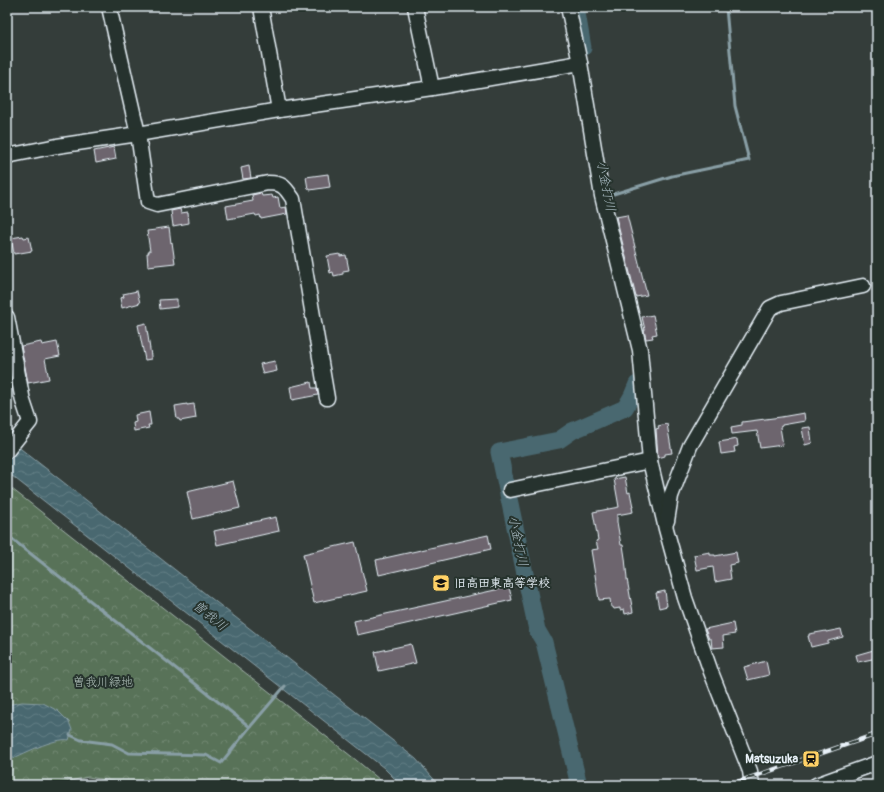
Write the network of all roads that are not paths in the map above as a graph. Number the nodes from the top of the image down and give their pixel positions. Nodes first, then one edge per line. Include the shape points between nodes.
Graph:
1 (109, 7) edge
2 (261, 7) edge
3 (415, 7) edge
4 (568, 7) edge
5 (580, 63) junction
6 (432, 88) junction
7 (279, 110) junction
8 (138, 134) junction
9 (7, 156) edge
10 (863, 286) dead end
11 (7, 317) edge
12 (327, 398) dead end
13 (7, 451) edge
14 (650, 461) junction
15 (510, 490) dead end
16 (666, 529) junction
17 (877, 763) edge
18 (752, 785) edge
19 (816, 785) edge

1 - 8 street
2 - 7 street
3 - 6 street
4 - 5 street
5 - 6 street
5 - 14 street via 602,196 640,350
6 - 7 street
7 - 8 street
8 - 9 street
8 - 12 street via 148,202 158,204 268,183 276,183 286,188 293,199
10 - 16 street via 781,303 770,308 690,446 671,496
11 - 13 street via 23,401 30,422
14 - 15 street
14 - 16 street
16 - 18 street via 685,598 750,771
17 - 19 street

